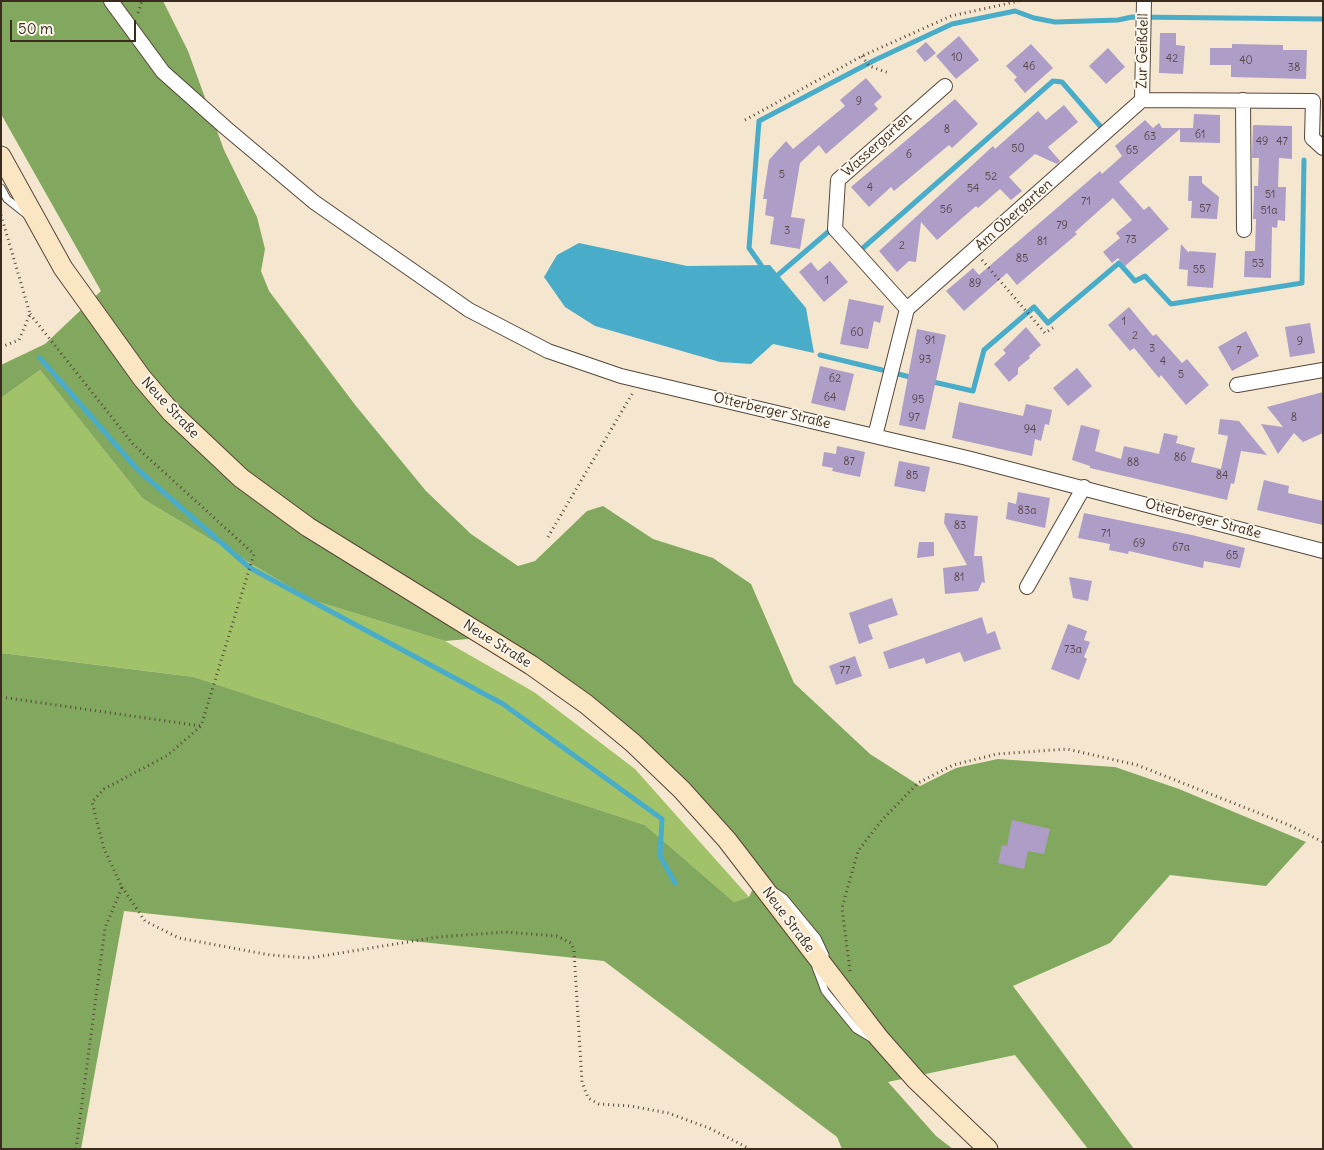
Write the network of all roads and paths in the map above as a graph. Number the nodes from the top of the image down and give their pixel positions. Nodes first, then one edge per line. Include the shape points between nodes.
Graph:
1 (112, 1) edge
2 (1019, 1) edge
3 (1144, 2) edge
4 (862, 56) junction
5 (889, 72) dead end
6 (945, 86) dead end
7 (1142, 100) junction
8 (1243, 100) junction
9 (1318, 101) edge
10 (745, 120) dead end
11 (1323, 148) edge
12 (1, 156) edge
13 (1, 188) edge
14 (1, 215) edge
15 (39, 225) junction
16 (1244, 230) dead end
17 (974, 251) junction
18 (907, 309) junction
19 (30, 314) junction
20 (1054, 327) dead end
21 (1, 347) edge
22 (1323, 370) edge
23 (640, 380) junction
24 (1237, 386) dead end
25 (875, 436) junction
26 (1084, 488) junction
27 (548, 537) dead end
28 (1323, 550) edge
29 (1027, 587) dead end
30 (1, 697) edge
31 (201, 726) junction
32 (1323, 842) edge
33 (759, 882) junction
34 (122, 887) junction
35 (806, 943) junction
36 (845, 984) junction
37 (889, 1050) junction
38 (76, 1149) edge
39 (750, 1149) edge
40 (988, 1149) edge

1 - 23 street, Otterberger Straße via 163,72 314,202 469,310 548,352
2 - 4 path via 951,16
3 - 7 street, Zur Geißdell
4 - 5 path via 869,66
4 - 10 path
6 - 18 street, Wassergarten via 838,180 835,229
7 - 8 street
7 - 17 street, Am Obergarten
8 - 9 street
8 - 16 street
9 - 11 street via 1312,138
12 - 15 main road, Neue Straße
13 - 15 lane via 7,199
14 - 19 path
15 - 33 main road, Neue Straße via 63,268 142,378 171,412 241,478 308,526 531,665 586,704 682,790
17 - 18 street, Am Obergarten
17 - 20 path via 1045,333
18 - 25 street
19 - 21 path via 20,340
19 - 31 path via 133,444 254,554
22 - 24 street
23 - 25 street, Otterberger Straße
23 - 27 path
25 - 26 street, Otterberger Straße
26 - 28 street, Otterberger Straße
26 - 29 street
30 - 31 path
31 - 34 path via 168,755 104,789 92,802 104,849
32 - 36 path via 1289,825 1137,765 1068,749 997,754 953,765 918,783 882,820 858,851 842,908
33 - 35 main road, Neue Straße
33 - 36 lane via 784,898 817,938
34 - 38 path via 105,928
34 - 39 path via 145,921 179,938 270,955 310,958 438,937 505,932 557,936 571,943 574,951 582,1082 588,1098 599,1104 668,1113 709,1128
35 - 36 main road, Neue Straße
35 - 37 lane via 826,991 856,1029
36 - 37 main road, Neue Straße
37 - 40 main road, Neue Straße

